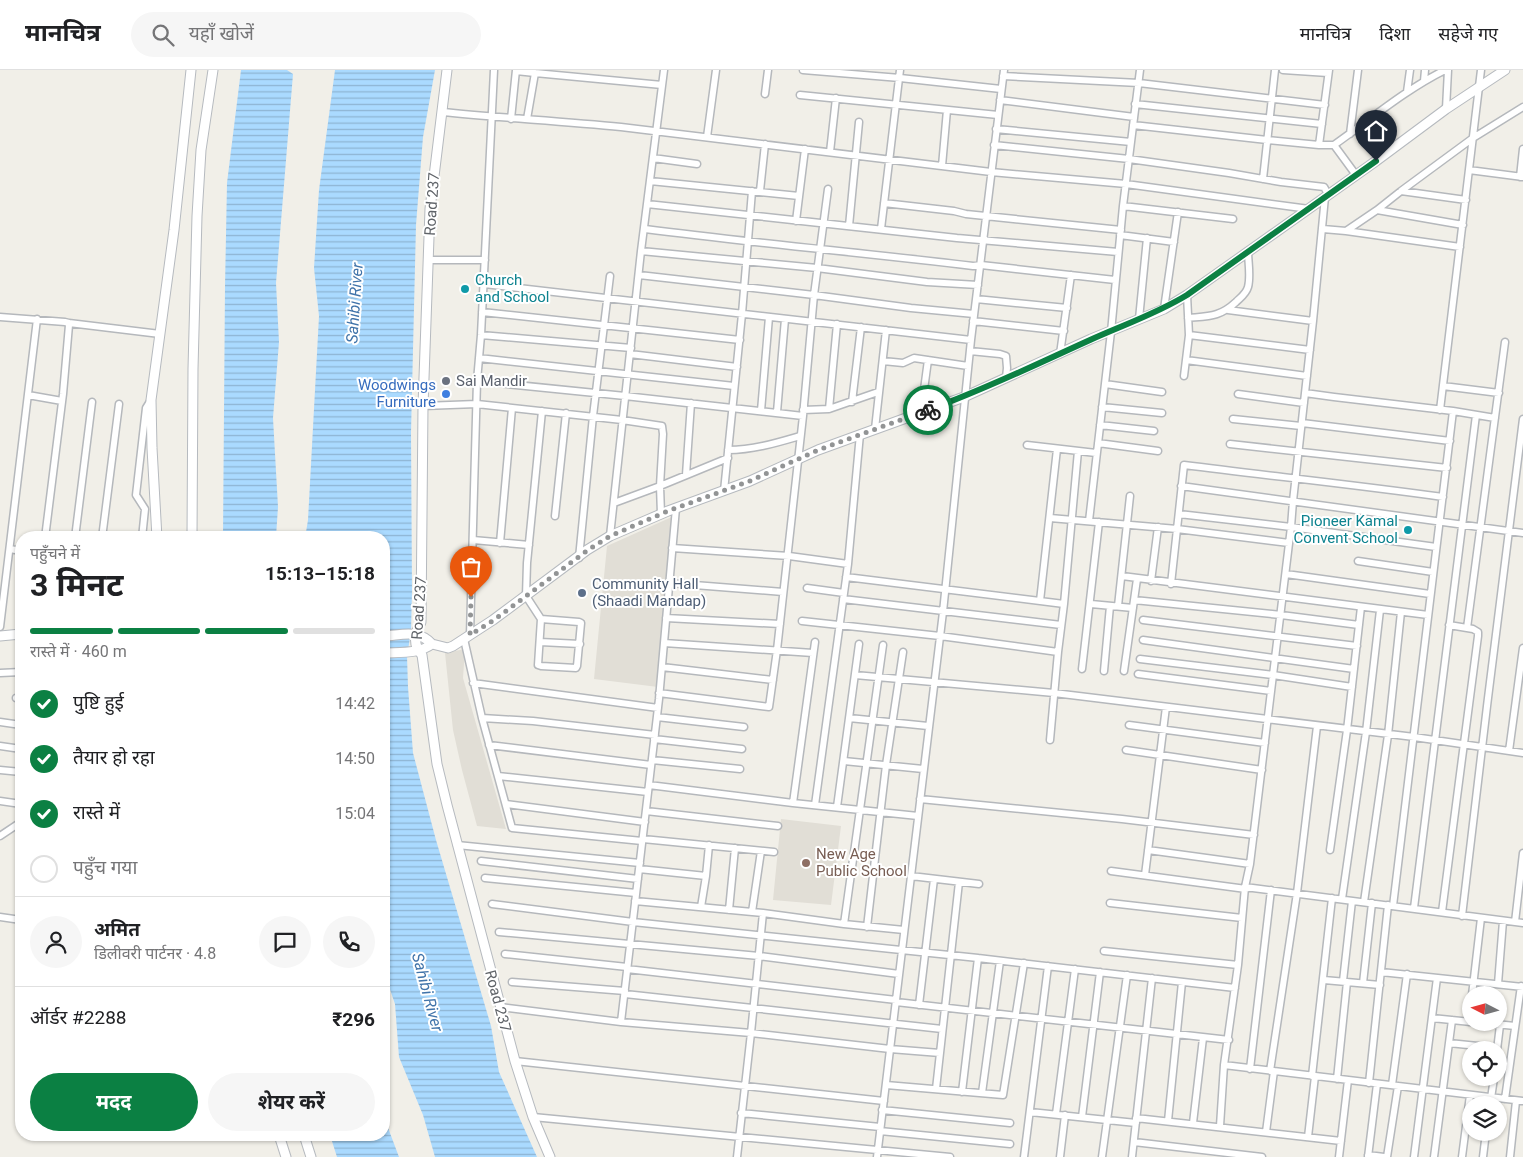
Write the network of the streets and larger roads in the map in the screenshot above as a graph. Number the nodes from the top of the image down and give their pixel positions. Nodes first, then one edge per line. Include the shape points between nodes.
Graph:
1 (191, 70) edge
2 (212, 70) edge
3 (447, 70) edge
4 (494, 70) edge
5 (516, 70) edge
6 (664, 70) edge
7 (716, 70) edge
8 (768, 70) edge
9 (803, 70) edge
10 (900, 70) edge
11 (1140, 70) edge
12 (1275, 70) edge
13 (1283, 70) edge
14 (1358, 70) edge
15 (1410, 70) edge
16 (1425, 70) edge
17 (1447, 70) edge
18 (1481, 70) edge
19 (1505, 70) edge
20 (1329, 72) edge
21 (535, 73) junction
22 (1003, 73) edge
23 (900, 78) junction
24 (1424, 81) junction
25 (1138, 83) junction
26 (662, 85) junction
27 (1479, 88) junction
28 (1001, 89) junction
29 (1407, 92) junction
30 (765, 94) dead end
31 (800, 95) dead end
32 (836, 98) junction
33 (1273, 98) junction
34 (1000, 100) junction
35 (896, 104) junction
36 (1135, 104) junction
37 (1325, 105) junction
38 (1523, 107) edge
39 (1446, 109) junction
40 (947, 110) junction
41 (442, 112) junction
42 (998, 115) junction
43 (492, 117) junction
44 (1134, 117) junction
45 (511, 119) junction
46 (527, 119) junction
47 (1270, 119) junction
48 (859, 122) dead end
49 (1322, 124) junction
50 (1132, 125) junction
51 (996, 129) junction
52 (656, 131) junction
53 (1350, 134) junction
54 (707, 137) junction
55 (1473, 138) junction
56 (1267, 140) junction
57 (1131, 142) junction
58 (764, 144) junction
59 (994, 145) junction
60 (1319, 145) junction
61 (1334, 145) junction
62 (805, 149) junction
63 (1523, 149) edge
64 (830, 152) junction
65 (856, 155) junction
66 (653, 158) junction
67 (1129, 158) junction
68 (890, 159) junction
69 (697, 164) dead end
70 (942, 166) junction
71 (1469, 170) junction
72 (991, 172) junction
73 (1356, 175) junction
74 (1521, 177) edge
75 (1263, 179) junction
76 (650, 181) junction
77 (1126, 184) junction
78 (828, 190) dead end
79 (1401, 190) junction
80 (752, 191) junction
81 (760, 191) junction
82 (1327, 195) junction
83 (799, 196) junction
84 (1466, 200) junction
85 (884, 203) junction
86 (647, 204) junction
87 (1123, 206) junction
88 (1309, 209) junction
89 (1377, 210) junction
90 (1178, 212) junction
91 (750, 216) junction
92 (986, 216) junction
93 (1233, 219) dead end
94 (796, 221) junction
95 (824, 224) junction
96 (1463, 225) junction
97 (848, 226) junction
98 (645, 229) junction
99 (882, 229) junction
100 (1323, 229) junction
101 (1346, 231) junction
102 (1120, 233) junction
103 (1147, 238) junction
104 (984, 240) junction
105 (747, 242) junction
106 (1174, 242) junction
107 (1460, 247) junction
108 (821, 250) junction
109 (641, 251) junction
110 (1248, 251) junction
111 (1118, 252) junction
112 (429, 260) junction
113 (485, 260) junction
114 (746, 261) junction
115 (981, 265) junction
116 (817, 268) junction
117 (639, 275) junction
118 (1071, 275) junction
119 (610, 276) dead end
120 (1115, 280) junction
121 (484, 284) junction
122 (978, 285) junction
123 (744, 288) junction
124 (814, 295) junction
125 (1187, 295) junction
126 (606, 298) junction
127 (976, 299) junction
128 (636, 301) junction
129 (1067, 308) junction
130 (1164, 308) junction
131 (1228, 310) junction
132 (482, 312) junction
133 (742, 314) junction
134 (0, 317) edge
135 (769, 317) junction
136 (974, 317) junction
137 (1188, 318) junction
138 (37, 319) junction
139 (785, 319) junction
140 (1139, 319) junction
141 (811, 321) junction
142 (1313, 322) junction
143 (69, 323) junction
144 (838, 324) junction
145 (603, 325) junction
146 (861, 327) junction
147 (633, 328) junction
148 (886, 330) junction
149 (1064, 330) junction
150 (1111, 332) junction
151 (160, 334) junction
152 (481, 334) junction
153 (1188, 335) junction
154 (740, 340) junction
155 (971, 340) junction
156 (1505, 342) dead end
157 (601, 346) junction
158 (970, 350) junction
159 (1310, 350) junction
160 (631, 351) junction
161 (1060, 354) junction
162 (479, 358) junction
163 (928, 360) junction
164 (1186, 360) junction
165 (883, 361) junction
166 (968, 366) junction
167 (737, 367) junction
168 (598, 371) junction
169 (628, 375) junction
170 (1184, 376) dead end
171 (1307, 376) junction
172 (1006, 378) junction
173 (477, 381) junction
174 (1105, 384) junction
175 (734, 386) junction
176 (1443, 386) junction
177 (878, 392) junction
178 (1162, 392) dead end
179 (1305, 392) junction
180 (596, 393) junction
181 (1499, 393) junction
182 (1238, 394) dead end
183 (28, 395) junction
184 (626, 396) junction
185 (964, 397) junction
186 (151, 400) junction
187 (62, 401) junction
188 (92, 402) dead end
189 (852, 402) junction
190 (691, 403) junction
191 (1304, 403) junction
192 (119, 404) dead end
193 (477, 404) junction
194 (424, 406) junction
195 (1102, 407) junction
196 (512, 408) junction
197 (732, 408) junction
198 (830, 409) junction
199 (1440, 410) junction
200 (542, 411) junction
201 (761, 411) junction
202 (1453, 411) junction
203 (777, 412) junction
204 (921, 412) junction
205 (566, 413) junction
206 (803, 413) junction
207 (1162, 413) dead end
208 (1476, 415) junction
209 (593, 416) junction
210 (1495, 418) junction
211 (1523, 419) edge
212 (622, 420) junction
213 (1233, 420) dead end
214 (1100, 425) junction
215 (1301, 425) junction
216 (875, 428) junction
217 (1154, 431) dead end
218 (860, 434) junction
219 (800, 436) junction
220 (1450, 441) junction
221 (1098, 443) junction
222 (1230, 444) dead end
223 (1027, 445) dead end
224 (1057, 448) junction
225 (728, 450) junction
226 (1078, 451) junction
227 (1158, 451) dead end
228 (1298, 452) junction
229 (1096, 453) junction
230 (728, 458) junction
231 (798, 460) junction
232 (1447, 468) junction
233 (686, 475) junction
234 (1295, 479) junction
235 (660, 486) junction
236 (1181, 486) junction
237 (724, 491) junction
238 (1130, 496) dead end
239 (1443, 497) junction
240 (1293, 501) junction
241 (614, 503) junction
242 (676, 508) junction
243 (661, 514) junction
244 (1179, 514) junction
245 (555, 516) dead end
246 (1050, 518) junction
247 (1071, 519) junction
248 (1439, 520) junction
249 (1089, 521) junction
250 (1099, 522) junction
251 (1127, 524) junction
252 (1462, 524) junction
253 (1158, 527) junction
254 (1291, 527) junction
255 (1481, 527) junction
256 (1177, 529) junction
257 (45, 531) edge
258 (76, 531) edge
259 (103, 531) edge
260 (143, 531) edge
261 (157, 531) edge
262 (192, 531) edge
263 (1509, 531) junction
264 (1523, 533) edge
265 (610, 536) junction
266 (473, 540) junction
267 (500, 543) junction
268 (1289, 543) junction
269 (529, 545) junction
270 (672, 548) junction
271 (1436, 548) junction
272 (10, 549) junction
273 (15, 550) edge
274 (788, 556) junction
275 (579, 558) junction
276 (1358, 561) dead end
277 (848, 564) junction
278 (1433, 572) junction
279 (1286, 574) junction
280 (1122, 576) junction
281 (846, 577) junction
282 (1137, 579) junction
283 (1150, 581) junction
284 (669, 582) junction
285 (1171, 584) junction
286 (807, 588) dead end
287 (946, 589) junction
288 (783, 592) junction
289 (1430, 594) junction
290 (526, 596) junction
291 (844, 596) junction
292 (1283, 597) junction
293 (1134, 600) junction
294 (1040, 601) junction
295 (1064, 604) junction
296 (1091, 604) junction
297 (1110, 606) junction
298 (1118, 606) junction
299 (1361, 607) junction
300 (1133, 608) junction
301 (1380, 610) junction
302 (943, 612) junction
303 (1401, 612) junction
304 (1281, 615) junction
305 (1428, 616) junction
306 (666, 618) junction
307 (541, 619) junction
308 (1143, 620) dead end
309 (802, 621) dead end
310 (780, 624) junction
311 (840, 624) junction
312 (1061, 625) junction
313 (1359, 625) junction
314 (1449, 625) junction
315 (0, 627) edge
316 (1467, 628) junction
317 (415, 634) junction
318 (15, 635) edge
319 (0, 636) edge
320 (390, 636) edge
321 (940, 636) junction
322 (467, 637) junction
323 (1278, 637) junction
324 (1143, 640) dead end
325 (540, 642) junction
326 (815, 642) dead end
327 (664, 643) junction
328 (432, 644) junction
329 (580, 644) junction
330 (860, 644) dead end
331 (883, 645) dead end
332 (1356, 646) junction
333 (1523, 648) edge
334 (417, 650) junction
335 (778, 650) junction
336 (903, 652) dead end
337 (1058, 652) junction
338 (390, 653) edge
339 (814, 653) junction
340 (1276, 657) junction
341 (1140, 659) dead end
342 (662, 667) junction
343 (1082, 669) dead end
344 (1354, 669) junction
345 (1104, 671) dead end
346 (1124, 671) dead end
347 (15, 672) edge
348 (0, 673) edge
349 (1138, 674) dead end
350 (855, 675) junction
351 (1273, 675) junction
352 (878, 677) junction
353 (899, 679) junction
354 (773, 680) junction
355 (934, 682) junction
356 (473, 684) junction
357 (1352, 687) junction
358 (1271, 692) junction
359 (659, 693) junction
360 (1054, 693) junction
361 (1166, 707) junction
362 (658, 708) junction
363 (657, 717) junction
364 (482, 718) junction
365 (849, 718) junction
366 (872, 720) junction
367 (1268, 720) junction
368 (0, 722) edge
369 (892, 722) junction
370 (15, 724) edge
371 (1129, 725) dead end
372 (928, 726) junction
373 (1317, 726) junction
374 (744, 728) dead end
375 (1164, 729) junction
376 (1347, 730) junction
377 (1366, 732) junction
378 (1388, 735) junction
379 (654, 737) junction
380 (1414, 737) junction
381 (1050, 740) dead end
382 (1435, 740) junction
383 (1265, 743) junction
384 (1463, 744) junction
385 (489, 745) junction
386 (0, 746) edge
387 (1482, 747) junction
388 (15, 748) edge
389 (742, 749) dead end
390 (1126, 750) dead end
391 (1509, 751) junction
392 (1523, 753) edge
393 (1161, 755) junction
394 (844, 760) junction
395 (652, 762) junction
396 (867, 763) junction
397 (886, 765) junction
398 (740, 769) dead end
399 (923, 769) junction
400 (0, 770) edge
401 (1262, 770) junction
402 (15, 771) edge
403 (498, 776) junction
404 (648, 789) junction
405 (920, 799) junction
406 (0, 801) edge
407 (15, 803) edge
408 (793, 803) junction
409 (506, 804) junction
410 (814, 805) junction
411 (837, 807) junction
412 (861, 810) junction
413 (646, 811) junction
414 (881, 811) junction
415 (918, 816) junction
416 (645, 822) junction
417 (1152, 823) junction
418 (15, 826) edge
419 (778, 826) dead end
420 (0, 829) edge
421 (8, 830) junction
422 (1254, 835) junction
423 (0, 836) edge
424 (642, 840) junction
425 (457, 845) junction
426 (709, 846) junction
427 (735, 848) junction
428 (1148, 850) junction
429 (1330, 850) dead end
430 (761, 851) junction
431 (774, 852) dead end
432 (1523, 853) edge
433 (480, 861) dead end
434 (1250, 864) junction
435 (639, 866) junction
436 (1111, 871) dead end
437 (706, 876) junction
438 (911, 876) junction
439 (1145, 876) junction
440 (485, 878) dead end
441 (638, 878) junction
442 (934, 879) junction
443 (959, 882) junction
444 (980, 884) dead end
445 (1246, 888) junction
446 (1271, 890) junction
447 (1297, 893) junction
448 (636, 897) junction
449 (1332, 898) junction
450 (1342, 899) junction
451 (1352, 901) junction
452 (1364, 902) junction
453 (1372, 903) junction
454 (492, 904) dead end
455 (1110, 904) dead end
456 (1391, 905) junction
457 (701, 907) junction
458 (1414, 908) junction
459 (729, 910) junction
460 (752, 912) junction
461 (1442, 912) junction
462 (763, 913) junction
463 (1462, 916) junction
464 (0, 917) edge
465 (1242, 918) junction
466 (1481, 918) junction
467 (15, 919) edge
468 (1503, 921) junction
469 (633, 922) junction
470 (1514, 922) junction
471 (1523, 923) edge
472 (844, 924) junction
473 (868, 927) junction
474 (904, 930) junction
475 (499, 932) dead end
476 (761, 935) junction
477 (630, 944) junction
478 (902, 951) junction
479 (1104, 951) dead end
480 (926, 953) junction
481 (505, 954) dead end
482 (759, 956) junction
483 (951, 956) junction
484 (978, 958) junction
485 (1000, 961) junction
486 (1024, 963) junction
487 (1238, 965) junction
488 (1048, 966) junction
489 (627, 968) junction
490 (1075, 969) junction
491 (1100, 972) junction
492 (1381, 972) junction
493 (899, 974) junction
494 (1407, 974) junction
495 (1127, 975) junction
496 (1152, 978) junction
497 (1437, 978) junction
498 (1324, 980) junction
499 (512, 982) dead end
500 (1182, 982) junction
501 (1345, 982) junction
502 (1474, 982) junction
503 (1363, 983) junction
504 (756, 984) junction
505 (1498, 984) junction
506 (1380, 985) junction
507 (1473, 986) edge
508 (1522, 986) edge
509 (1235, 988) junction
510 (625, 992) junction
511 (896, 1001) junction
512 (920, 1004) junction
513 (500, 1007) junction
514 (945, 1007) junction
515 (754, 1009) junction
516 (972, 1010) junction
517 (993, 1013) junction
518 (1016, 1015) junction
519 (1041, 1018) junction
520 (1432, 1018) junction
521 (1452, 1020) junction
522 (1462, 1021) edge
523 (622, 1022) junction
524 (1068, 1022) junction
525 (893, 1024) junction
526 (1094, 1024) junction
527 (1508, 1027) edge
528 (1119, 1028) junction
529 (1515, 1028) junction
530 (942, 1029) junction
531 (1146, 1031) junction
532 (1523, 1031) edge
533 (751, 1033) junction
534 (1177, 1035) junction
535 (1203, 1038) junction
536 (1228, 1040) junction
537 (1449, 1043) junction
538 (1462, 1045) edge
539 (890, 1049) junction
540 (940, 1053) junction
541 (515, 1061) junction
542 (1224, 1065) junction
543 (1250, 1069) junction
544 (1272, 1071) junction
545 (1314, 1076) junction
546 (1337, 1079) junction
547 (1348, 1080) junction
548 (1373, 1083) junction
549 (886, 1085) junction
550 (744, 1086) junction
551 (1395, 1086) junction
552 (936, 1089) junction
553 (1423, 1089) junction
554 (962, 1092) junction
555 (1442, 1092) junction
556 (982, 1094) junction
557 (1470, 1095) junction
558 (1480, 1096) edge
559 (1504, 1096) edge
560 (1507, 1099) edge
561 (884, 1101) junction
562 (1520, 1101) edge
563 (882, 1110) junction
564 (1030, 1112) junction
565 (741, 1113) junction
566 (1056, 1114) junction
567 (1065, 1116) junction
568 (533, 1117) junction
569 (1082, 1117) junction
570 (1107, 1120) junction
571 (1136, 1120) junction
572 (1168, 1121) junction
573 (1010, 1123) dead end
574 (1193, 1123) junction
575 (1220, 1126) junction
576 (880, 1129) junction
577 (1266, 1132) junction
578 (739, 1137) junction
579 (1308, 1137) junction
580 (281, 1141) edge
581 (306, 1141) edge
582 (1341, 1141) junction
583 (1485, 1141) edge
584 (1134, 1142) junction
585 (1010, 1144) dead end
586 (878, 1149) junction
587 (1368, 1156) edge
588 (286, 1157) edge
589 (311, 1157) edge
590 (550, 1157) edge
591 (736, 1157) edge
592 (877, 1157) edge
593 (950, 1157) edge
594 (1024, 1157) edge
595 (1060, 1157) edge
596 (1102, 1157) edge
597 (1132, 1157) edge
598 (1262, 1157) edge
599 (1339, 1157) edge
600 (1383, 1157) edge
601 (1414, 1157) edge
602 (1434, 1157) edge
603 (1462, 1157) edge
604 (1483, 1157) edge
605 (1510, 1157) edge

1 - 151 street
2 - 262 street via 197,216
3 - 41 street, Road 237
4 - 43 street
5 - 21 street
5 - 45 street
6 - 26 street
7 - 54 street
8 - 30 street
9 - 23 street
10 - 23 street
11 - 25 street
12 - 33 street
13 - 20 street
14 - 53 street
15 - 29 street
16 - 24 street
17 - 24 street
17 - 39 street
18 - 27 street
19 - 27 street
20 - 37 street
21 - 26 street
21 - 46 street
22 - 25 street
22 - 28 street
23 - 28 street
23 - 35 street
24 - 29 street
25 - 33 street
25 - 36 street
26 - 52 street
27 - 39 street
27 - 55 street
28 - 34 street
29 - 53 street
31 - 32 street
32 - 35 street
32 - 64 street
33 - 37 street
33 - 47 street
34 - 42 street
34 - 44 street
35 - 40 street
35 - 68 street
36 - 44 street
36 - 47 street
37 - 49 street
38 - 55 street
39 - 73 street
40 - 42 street
40 - 70 street
41 - 43 street
41 - 112 street, Road 237 via 430,209
42 - 51 street
43 - 45 street
43 - 113 street
44 - 50 street
45 - 46 street
46 - 52 street
47 - 49 street
47 - 56 street
48 - 65 street
49 - 60 street
50 - 56 street
50 - 57 street
51 - 57 street
51 - 59 street
52 - 54 street
52 - 66 street
53 - 61 street
54 - 58 street
55 - 71 street
55 - 79 street
56 - 60 street
56 - 75 street
57 - 67 street
58 - 62 street
58 - 81 street
59 - 67 street
59 - 72 street
60 - 61 street
61 - 73 street
62 - 64 street
62 - 83 street
63 - 74 street
64 - 65 street
65 - 68 street
65 - 97 street
66 - 69 street
66 - 76 street
67 - 75 street
67 - 77 street
68 - 70 street
68 - 85 street
70 - 72 street
71 - 74 street
71 - 84 street
72 - 77 street
72 - 92 street
73 - 82 street
75 - 82 street via 1324,187
76 - 80 street
76 - 86 street
77 - 87 street
77 - 88 street
78 - 95 street
79 - 84 street
79 - 89 street
80 - 81 street
80 - 91 street
81 - 83 street
82 - 88 street
82 - 100 street
83 - 94 street
84 - 96 street
85 - 92 street
85 - 99 street
86 - 91 street
86 - 98 street
87 - 90 street
87 - 102 street
88 - 110 street
89 - 96 street
89 - 101 street
90 - 93 street
90 - 106 street
91 - 94 street
91 - 105 street
92 - 102 street
92 - 104 street
94 - 95 street
95 - 97 street
95 - 108 street
96 - 107 street
97 - 99 street
98 - 105 street
98 - 109 street
99 - 104 street
100 - 101 street
100 - 142 street
101 - 107 street
102 - 103 street
102 - 111 street
103 - 106 street
103 - 140 street
104 - 111 street
104 - 115 street
105 - 108 street
105 - 114 street
106 - 130 street
107 - 176 street
108 - 115 street
108 - 116 street
109 - 114 street
109 - 117 street
110 - 125 street
110 - 131 street via 1248,286 1245,294
111 - 120 street
112 - 113 street
112 - 194 street, Road 237
113 - 121 street
114 - 116 street
114 - 123 street
115 - 118 street
115 - 122 street
116 - 122 street
116 - 124 street
117 - 123 street
117 - 128 street
118 - 120 street
118 - 129 street
119 - 126 street
120 - 150 street
121 - 126 street
121 - 132 street
122 - 127 street
123 - 124 street
123 - 133 street
124 - 136 street
124 - 141 street
125 - 130 street
125 - 137 street
126 - 128 street
126 - 145 street
127 - 129 street
127 - 136 street
128 - 133 street
128 - 147 street
129 - 149 street
130 - 140 street
131 - 137 street via 1216,316
131 - 142 street
132 - 145 street
132 - 152 street
133 - 135 street
133 - 154 street
134 - 138 street
135 - 139 street
135 - 201 street
136 - 149 street
136 - 155 street
137 - 153 street
138 - 143 street
138 - 183 street
139 - 141 street
139 - 203 street
140 - 150 street
141 - 144 street
141 - 206 street
142 - 159 street
143 - 151 street
143 - 187 street
144 - 146 street
144 - 198 street
145 - 147 street
145 - 157 street
146 - 148 street
146 - 189 street
147 - 154 street
147 - 160 street
148 - 155 street
148 - 165 street
149 - 161 street
150 - 161 street
150 - 174 street
151 - 186 street
152 - 157 street
152 - 162 street
153 - 159 street
153 - 164 street
154 - 167 street
155 - 158 street
156 - 181 street
157 - 160 street
157 - 168 street
158 - 166 street
158 - 172 street via 1006,356
159 - 171 street
160 - 167 street
160 - 169 street
161 - 172 street
162 - 168 street
162 - 173 street
163 - 165 street via 914,358 903,364
163 - 166 street
163 - 204 street
164 - 170 street
164 - 171 street
165 - 177 street
166 - 185 street
167 - 175 street
168 - 169 street
168 - 180 street
169 - 175 street
169 - 184 street
171 - 179 street
172 - 185 street
173 - 180 street
173 - 193 street
174 - 178 street
174 - 195 street
175 - 197 street
176 - 181 street
176 - 199 street
177 - 189 street
177 - 216 street
179 - 191 street
179 - 199 street
180 - 184 street
180 - 209 street
181 - 210 street
182 - 191 street
183 - 187 street
183 - 272 street
184 - 190 street
184 - 212 street
185 - 204 street
185 - 287 street
186 - 260 street via 146,408 136,495 145,511
186 - 261 street
187 - 257 street
188 - 258 street
189 - 198 street
190 - 197 street
190 - 233 street
191 - 215 street
192 - 259 street
193 - 194 street
193 - 196 street
193 - 266 street
194 - 317 street, Road 237 via 421,622
195 - 207 street
195 - 214 street
196 - 200 street
196 - 267 street
197 - 201 street
197 - 225 street
198 - 206 street
199 - 202 street
200 - 205 street
200 - 269 street
201 - 203 street
202 - 208 street
202 - 220 street
203 - 206 street
204 - 216 street
205 - 209 street
205 - 245 street
206 - 219 street
208 - 210 street
208 - 252 street
209 - 212 street
209 - 275 street
210 - 255 street
211 - 263 street
212 - 235 street via 662,426
212 - 241 street
213 - 215 street
214 - 217 street
214 - 221 street
215 - 220 street
215 - 228 street
216 - 218 street
218 - 231 street
218 - 277 street
219 - 225 street via 744,450
219 - 231 street
220 - 232 street
221 - 227 street
221 - 229 street
222 - 228 street
223 - 224 street
224 - 226 street
224 - 246 street
225 - 230 street
226 - 229 street
226 - 247 street
228 - 232 street
228 - 234 street
229 - 249 street
230 - 233 street
230 - 237 street
231 - 237 street
231 - 274 street
232 - 239 street
233 - 235 street
234 - 236 street via 1184,465
234 - 239 street
234 - 240 street
235 - 241 street
235 - 243 street
236 - 240 street
236 - 244 street
237 - 242 street
238 - 251 street
239 - 248 street
240 - 248 street
240 - 254 street
241 - 265 street
242 - 243 street
242 - 270 street
243 - 265 street
244 - 254 street
244 - 256 street
246 - 247 street
246 - 294 street
247 - 249 street
247 - 295 street
248 - 252 street
248 - 271 street
249 - 250 street
250 - 251 street
250 - 296 street
251 - 253 street
251 - 280 street
252 - 255 street
252 - 314 street
253 - 256 street
253 - 283 street
254 - 268 street
254 - 271 street
255 - 263 street
255 - 316 street
256 - 268 street
256 - 285 street
263 - 264 street
263 - 387 street
265 - 275 street
266 - 267 street
266 - 322 street
267 - 269 street
268 - 279 street
269 - 290 street
270 - 274 street
270 - 284 street
271 - 278 street
272 - 273 street
272 - 315 street
274 - 277 street
274 - 288 street
275 - 290 street
276 - 278 street
277 - 281 street
278 - 289 street
279 - 289 street
279 - 292 street
280 - 282 street
280 - 298 street
281 - 287 street
281 - 291 street
282 - 283 street
282 - 293 street
283 - 285 street
284 - 288 street
284 - 306 street
285 - 292 street
286 - 291 street
287 - 294 street
287 - 302 street
288 - 310 street
289 - 305 street
290 - 307 street
290 - 322 street
291 - 302 street
291 - 311 street
292 - 299 street
292 - 304 street
293 - 300 street
293 - 304 street
294 - 295 street
295 - 312 street
296 - 297 street
296 - 343 street
297 - 298 street
297 - 345 street
298 - 300 street
299 - 301 street
299 - 313 street
300 - 346 street
301 - 303 street
301 - 377 street
302 - 312 street
302 - 321 street
303 - 305 street
303 - 378 street
304 - 313 street
304 - 323 street
305 - 380 street
306 - 310 street
306 - 327 street
307 - 325 street
307 - 329 street via 580,622
308 - 323 street
309 - 311 street
310 - 335 street
311 - 321 street
311 - 410 street
312 - 337 street
313 - 332 street
314 - 316 street
314 - 382 street
316 - 384 street via 1478,632 1478,636
317 - 320 street
317 - 328 street via 426,637
317 - 334 street, Road 237
318 - 319 street
321 - 337 street
321 - 355 street
322 - 328 street via 448,648
322 - 356 street
323 - 332 street
323 - 340 street
324 - 340 street
325 - 329 street
325 - 329 street via 538,665 574,668
326 - 339 street
327 - 335 street
327 - 342 street
328 - 334 street
330 - 350 street
331 - 352 street
332 - 344 street
333 - 391 street
334 - 338 street
334 - 425 street, Road 237 via 422,655 437,764
335 - 339 street
335 - 354 street
336 - 353 street
337 - 360 street
339 - 408 street
340 - 344 street
340 - 351 street
341 - 351 street
342 - 354 street
342 - 359 street
344 - 357 street
347 - 348 street
349 - 358 street
350 - 352 street
350 - 365 street
351 - 357 street
351 - 358 street
352 - 353 street
352 - 366 street
353 - 355 street
353 - 369 street
354 - 359 street via 769,707
355 - 360 street
355 - 372 street
356 - 362 street
356 - 364 street
357 - 376 street
358 - 367 street
359 - 362 street
360 - 361 street
360 - 381 street
361 - 367 street
361 - 375 street
362 - 363 street
363 - 374 street
363 - 379 street
364 - 379 street via 533,721
364 - 385 street
365 - 366 street
365 - 394 street
366 - 369 street
366 - 396 street
367 - 373 street
367 - 383 street
368 - 370 street
369 - 372 street
369 - 397 street
371 - 375 street
372 - 399 street
373 - 376 street
373 - 447 street
375 - 383 street
375 - 393 street
376 - 377 street
376 - 429 street
377 - 378 street
377 - 450 street
378 - 380 street
378 - 452 street
379 - 389 street
379 - 395 street
380 - 382 street
380 - 456 street
382 - 384 street
382 - 458 street
383 - 401 street
384 - 387 street
384 - 461 street
385 - 395 street
385 - 403 street
386 - 388 street
387 - 391 street
387 - 463 street
390 - 393 street
391 - 392 street
393 - 401 street
393 - 417 street
394 - 396 street
394 - 411 street
395 - 398 street
395 - 404 street
396 - 397 street
396 - 412 street
397 - 399 street
397 - 414 street
399 - 405 street
400 - 402 street
401 - 422 street
403 - 404 street
403 - 409 street
404 - 408 street
404 - 413 street
405 - 415 street
405 - 417 street
406 - 407 street
408 - 410 street
409 - 416 street
409 - 424 street via 512,828
410 - 411 street
411 - 412 street
412 - 414 street
412 - 472 street
413 - 416 street
413 - 419 street
414 - 415 street
414 - 473 street
415 - 438 street
416 - 424 street
417 - 422 street
417 - 428 street
418 - 421 street
420 - 421 street
421 - 423 street
422 - 434 street
424 - 426 street
424 - 435 street
425 - 435 street
425 - 513 street, Road 237
426 - 427 street
426 - 437 street
427 - 430 street
427 - 459 street
428 - 434 street
428 - 439 street
430 - 431 street
430 - 460 street
432 - 470 street
433 - 441 street
434 - 445 street
435 - 437 street
435 - 441 street
436 - 439 street
437 - 457 street
438 - 442 street
438 - 474 street
439 - 445 street
440 - 448 street
441 - 448 street
442 - 443 street
442 - 480 street
443 - 444 street
443 - 483 street
445 - 446 street
445 - 465 street
446 - 447 street
446 - 543 street
447 - 449 street
447 - 544 street
448 - 457 street
448 - 469 street
449 - 450 street
449 - 498 street
450 - 451 street
451 - 452 street
451 - 501 street
452 - 453 street
453 - 456 street
453 - 503 street
454 - 469 street
455 - 465 street
456 - 458 street
456 - 492 street
457 - 459 street
458 - 461 street
459 - 460 street
460 - 462 street
461 - 463 street
462 - 472 street
462 - 476 street
463 - 466 street
464 - 467 street
465 - 487 street
466 - 468 street
466 - 502 street
468 - 470 street
468 - 505 street
469 - 476 street
469 - 477 street
470 - 471 street
472 - 473 street
473 - 474 street
474 - 478 street
475 - 477 street
476 - 478 street
476 - 482 street
477 - 482 street
477 - 489 street
478 - 480 street
478 - 493 street
479 - 487 street
480 - 483 street
480 - 512 street
481 - 489 street
482 - 493 street
482 - 504 street
483 - 484 street
483 - 514 street
484 - 485 street
484 - 516 street
485 - 486 street
485 - 517 street
486 - 488 street
486 - 518 street
487 - 509 street
488 - 490 street
488 - 519 street
489 - 504 street
489 - 510 street
490 - 491 street
490 - 524 street
491 - 495 street
491 - 526 street
492 - 494 street
492 - 506 street
493 - 511 street
494 - 497 street
494 - 551 street
495 - 496 street
495 - 528 street
496 - 500 street
496 - 531 street
497 - 502 street
497 - 520 street
498 - 501 street
498 - 545 street
499 - 510 street
500 - 509 street
500 - 534 street
501 - 503 street
501 - 546 street
502 - 505 street
502 - 507 street
503 - 506 street
504 - 511 street
504 - 515 street
505 - 508 street
506 - 548 street
508 - 529 street
509 - 536 street
510 - 515 street
510 - 523 street
511 - 512 street
511 - 525 street
512 - 514 street
513 - 523 street
513 - 541 street, Road 237
514 - 516 street
514 - 530 street
515 - 525 street
515 - 533 street
516 - 517 street
516 - 554 street
517 - 518 street
517 - 556 street
518 - 519 street
518 - 556 street via 1003,1095
519 - 524 street
519 - 564 street
520 - 521 street
520 - 553 street
521 - 522 street
521 - 537 street
523 - 533 street
524 - 526 street
524 - 566 street
525 - 530 street
525 - 539 street
526 - 528 street
526 - 569 street
527 - 529 street
528 - 531 street
528 - 570 street
529 - 532 street
529 - 559 street
530 - 540 street
531 - 534 street
531 - 571 street
533 - 539 street
533 - 550 street
534 - 535 street
534 - 572 street
535 - 536 street
535 - 574 street
536 - 542 street
537 - 538 street
537 - 555 street
539 - 540 street
539 - 549 street
540 - 552 street
541 - 550 street
541 - 568 street, Road 237
542 - 543 street
542 - 575 street
543 - 544 street
544 - 545 street
544 - 577 street
545 - 546 street
545 - 579 street
546 - 547 street
547 - 548 street
547 - 582 street
548 - 551 street
548 - 587 street
549 - 552 street
549 - 561 street
550 - 561 street
550 - 565 street
551 - 553 street
551 - 600 street
552 - 554 street
553 - 555 street
553 - 601 street
554 - 556 street
555 - 557 street
555 - 602 street
557 - 558 street
557 - 603 street
560 - 562 street
561 - 563 street
562 - 605 street
563 - 573 street
563 - 576 street
564 - 566 street
564 - 594 street
565 - 576 street
565 - 578 street
566 - 567 street
567 - 569 street
567 - 595 street
568 - 578 street
568 - 590 street, Road 237
569 - 570 street
570 - 571 street
570 - 596 street
571 - 572 street
571 - 584 street
572 - 574 street
574 - 575 street
575 - 577 street
576 - 585 street
576 - 586 street
577 - 579 street
578 - 586 street
578 - 591 street
579 - 582 street
580 - 588 street
581 - 589 street
582 - 599 street
583 - 604 street
584 - 597 street
584 - 598 street
586 - 592 street
586 - 593 street
587 - 600 street

